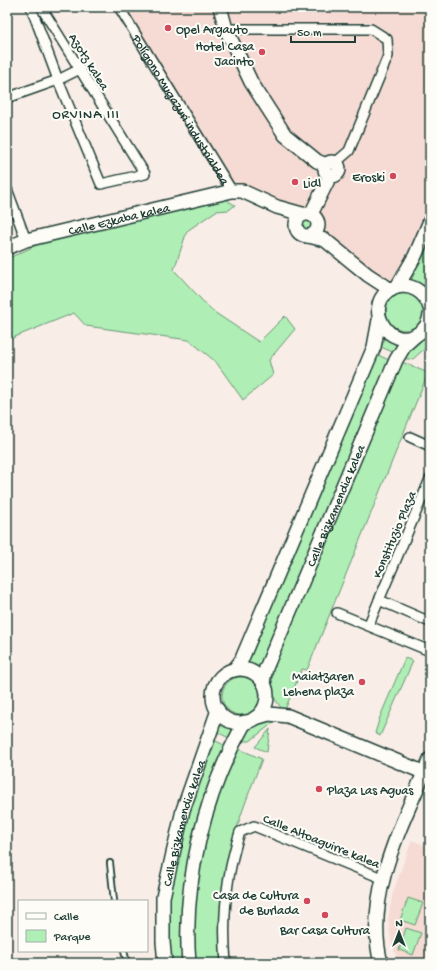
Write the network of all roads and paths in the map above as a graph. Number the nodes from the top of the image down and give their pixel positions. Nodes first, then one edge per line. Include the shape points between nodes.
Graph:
1 (31, 7) edge
2 (41, 7) edge
3 (119, 7) edge
4 (220, 7) edge
5 (226, 30) junction
6 (80, 69) junction
7 (58, 80) junction
8 (7, 98) edge
9 (331, 168) junction
10 (7, 189) edge
11 (232, 191) junction
12 (16, 213) junction
13 (7, 217) edge
14 (307, 218) junction
15 (430, 221) edge
16 (308, 236) junction
17 (26, 240) junction
18 (325, 240) junction
19 (7, 248) edge
20 (368, 275) junction
21 (394, 288) junction
22 (381, 299) junction
23 (430, 306) edge
24 (380, 320) junction
25 (423, 332) edge
26 (410, 437) dead end
27 (430, 446) edge
28 (430, 479) edge
29 (380, 600) junction
30 (337, 613) dead end
31 (430, 622) edge
32 (369, 624) junction
33 (430, 651) edge
34 (234, 670) junction
35 (263, 682) junction
36 (267, 696) junction
37 (218, 710) junction
38 (288, 716) junction
39 (250, 720) junction
40 (430, 759) edge
41 (427, 774) edge
42 (110, 863) dead end
43 (384, 880) junction
44 (114, 900) edge
45 (124, 952) edge
46 (127, 963) edge
47 (165, 963) edge
48 (190, 963) edge
49 (226, 963) edge
50 (381, 963) edge

1 - 7 street, Azotz kalea
2 - 6 street, Azotz kalea
3 - 11 street, Polígono Mugazuri industrialdea
4 - 5 main road
5 - 9 main road via 251,82 285,135
5 - 9 street via 371,29 387,39 388,56 349,151
6 - 7 street
6 - 7 street, Azotz kalea via 145,174 101,184
7 - 8 street
9 - 14 main road
10 - 12 street
11 - 14 main road, Polígono Mugazuri industrialdea via 242,191
11 - 17 main road, Calle Ezkaba kalea
12 - 13 street
12 - 17 street
14 - 16 main road via 315,233
14 - 16 main road via 298,232
14 - 18 main road, Polígono Mugazuri industrialdea
15 - 21 main road via 415,256
16 - 18 main road, Polígono Mugazuri industrialdea
17 - 19 main road, Calle Ezkaba kalea
18 - 20 main road, Polígono Mugazuri industrialdea
20 - 21 main road, Polígono Mugazuri industrialdea
20 - 22 main road, Polígono Mugazuri industrialdea
21 - 22 main road
21 - 23 main road via 405,286 420,291
22 - 24 main road via 378,313
23 - 25 main road
24 - 25 main road via 390,334 399,337 408,338
24 - 34 main road, Calle Bizkamendia kalea via 371,354 241,661
25 - 35 main road, Calle Bizkamendia kalea via 405,345 396,360 266,668
26 - 27 street
28 - 29 street, Konstituzio Plaza
29 - 31 street
29 - 32 street, Konstituzio Plaza
30 - 32 street
32 - 33 street
34 - 35 main road via 250,671
34 - 37 main road via 223,676 215,686 214,703
35 - 36 main road
36 - 38 main road
36 - 39 main road via 266,704
37 - 39 main road via 230,720
37 - 47 main road, Calle Bizkamendia kalea via 183,810 163,897
38 - 39 main road via 269,714
38 - 41 main road
39 - 48 main road, Calle Bizkamendia kalea via 230,749 204,818 189,898 187,939
40 - 41 main road
41 - 43 main road via 403,820
42 - 44 lane
43 - 49 street, Calle Altoaguirre kalea via 254,826 240,832 225,897
43 - 50 main road via 376,944
45 - 46 lane

